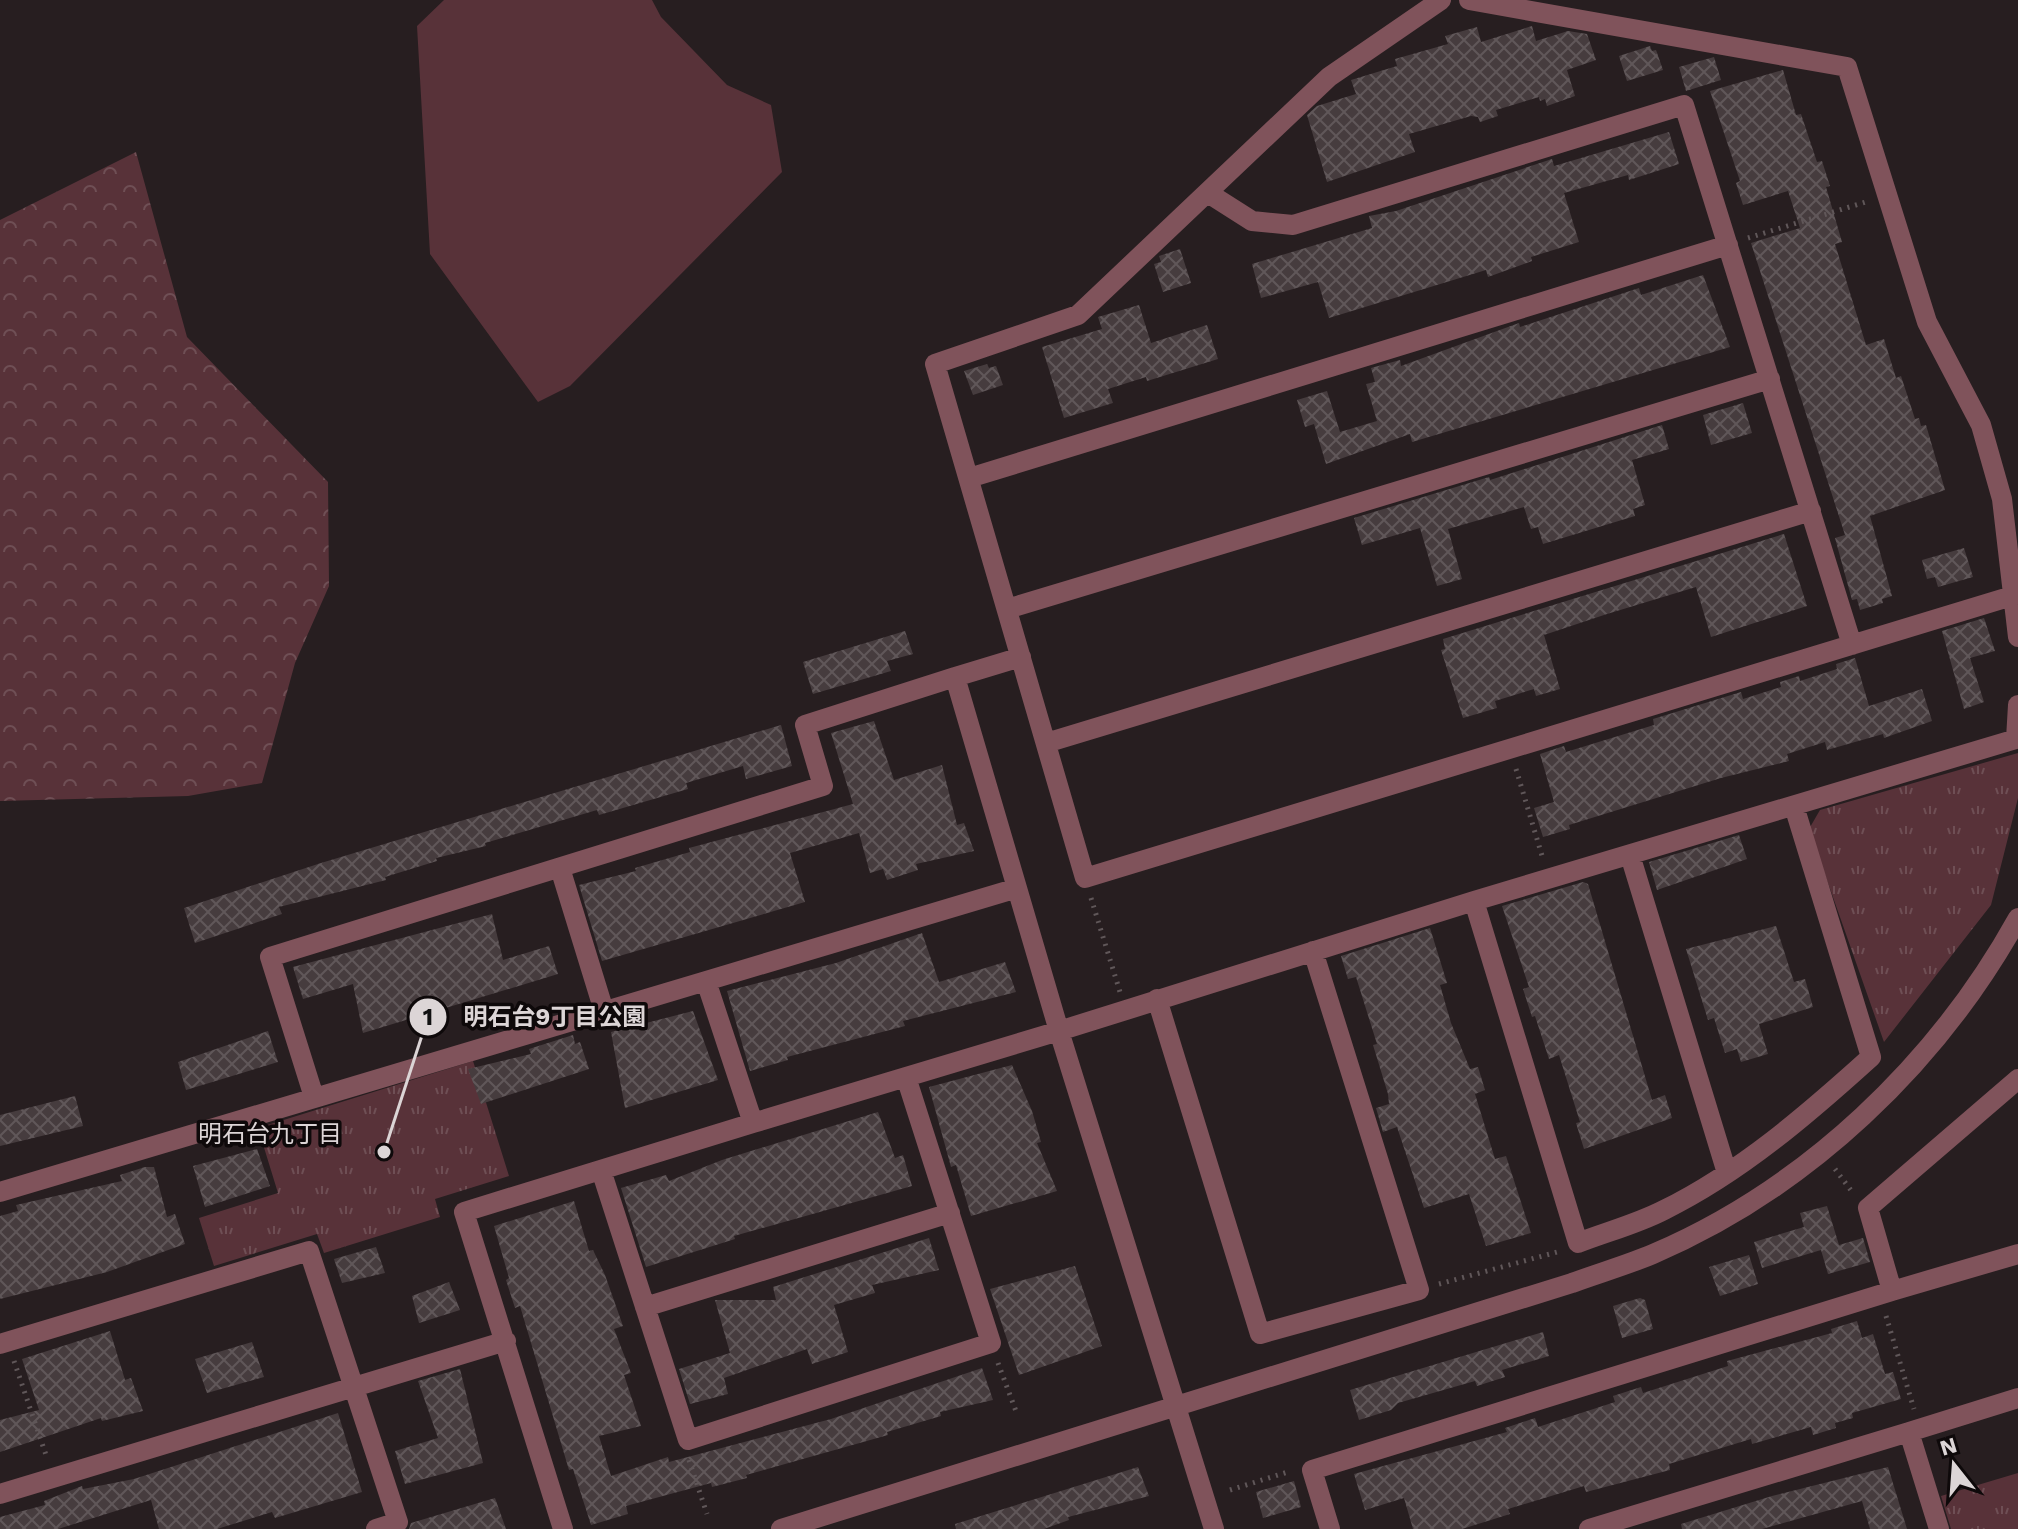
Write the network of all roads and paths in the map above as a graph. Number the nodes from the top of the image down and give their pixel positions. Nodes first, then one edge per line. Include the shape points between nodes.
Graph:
1 (1441, 0) edge
2 (1469, 0) edge
3 (1208, 193) junction
4 (1886, 195) junction
5 (1728, 245) junction
6 (1770, 379) junction
7 (969, 478) junction
8 (1811, 511) junction
9 (2012, 596) junction
10 (1007, 609) junction
11 (2018, 637) edge
12 (1852, 645) junction
13 (1021, 657) junction
14 (955, 677) junction
15 (2018, 705) edge
16 (1046, 743) junction
17 (1510, 749) junction
18 (1794, 806) junction
19 (1630, 855) junction
20 (560, 868) junction
21 (1085, 878) junction
22 (1549, 879) junction
23 (1017, 888) junction
24 (1474, 901) junction
25 (2018, 918) edge
26 (1313, 951) junction
27 (706, 981) junction
28 (1157, 999) junction
29 (1125, 1009) junction
30 (604, 1011) junction
31 (1059, 1031) junction
32 (906, 1077) junction
33 (2018, 1079) edge
34 (314, 1097) junction
35 (753, 1123) junction
36 (1834, 1168) dead end
37 (601, 1170) junction
38 (1727, 1173) junction
39 (0, 1192) edge
40 (1868, 1208) junction
41 (950, 1213) junction
42 (1578, 1243) junction
43 (2018, 1254) edge
44 (1419, 1290) junction
45 (1886, 1293) junction
46 (645, 1307) junction
47 (506, 1341) junction
48 (4, 1343) edge
49 (991, 1343) junction
50 (353, 1388) junction
51 (2018, 1398) edge
52 (1177, 1406) junction
53 (1017, 1414) dead end
54 (1915, 1430) junction
55 (688, 1440) junction
56 (1312, 1470) junction
57 (54, 1478) junction
58 (1230, 1490) dead end
59 (0, 1494) edge
60 (707, 1514) dead end
61 (376, 1529) edge
62 (563, 1529) edge
63 (781, 1529) edge
64 (1214, 1529) edge
65 (1330, 1529) edge
66 (1589, 1529) edge
67 (1939, 1529) edge

1 - 3 street via 1329,77
2 - 4 street via 1847,67
3 - 5 street via 1252,221 1293,225 1684,105
3 - 7 street via 1078,315 935,364
4 - 5 path
4 - 9 street via 1927,322 1981,425 2002,499
5 - 6 street
5 - 7 street
6 - 8 street
6 - 10 street
7 - 10 street
8 - 12 street
8 - 16 street
9 - 11 street
9 - 12 street
10 - 13 street
12 - 17 street
13 - 14 street
13 - 16 street
14 - 20 street via 805,725 823,786
14 - 23 street
15 - 18 street via 2016,739
16 - 21 street
17 - 21 street
17 - 22 path
18 - 19 street
18 - 38 street via 1871,1057 1816,1107
19 - 22 street
19 - 38 street
20 - 30 street
20 - 34 street via 270,957
21 - 29 path
22 - 24 street
23 - 27 street
23 - 31 street
24 - 26 street
24 - 42 street
25 - 52 street via 1947,1027 1885,1096 1771,1190 1711,1225 1653,1254 1572,1283
26 - 28 street
26 - 44 street
27 - 30 street
27 - 35 street
28 - 29 street
28 - 44 street via 1260,1334
29 - 31 street
30 - 34 street
31 - 32 street
31 - 52 street
32 - 35 street
32 - 41 street
33 - 40 street
34 - 39 street
35 - 37 street
36 - 40 path
37 - 46 street
37 - 47 street via 464,1212
38 - 42 street via 1664,1211
40 - 45 street
41 - 46 street
41 - 49 street
42 - 44 path via 1552,1255
43 - 45 street
45 - 54 path
45 - 56 street
46 - 55 street
47 - 50 street
47 - 62 street
48 - 50 street via 309,1251
48 - 57 path
49 - 53 path
49 - 55 street
50 - 57 street
50 - 61 street via 398,1522
51 - 54 street
52 - 63 street
52 - 64 street
54 - 66 street
54 - 67 street
55 - 60 path via 686,1453
56 - 58 path
56 - 65 street
57 - 59 street

